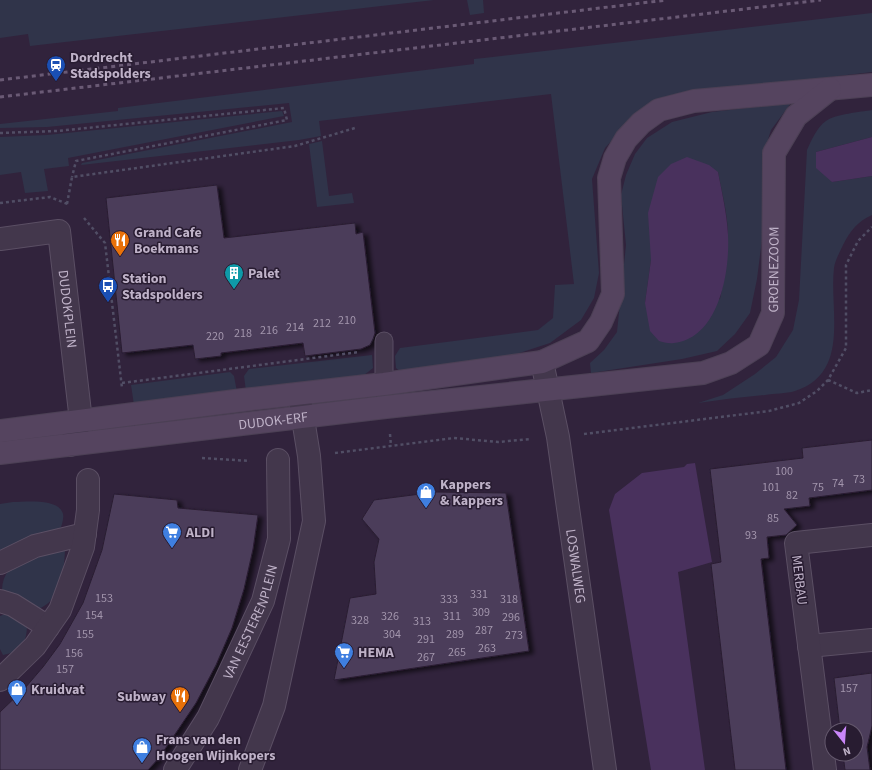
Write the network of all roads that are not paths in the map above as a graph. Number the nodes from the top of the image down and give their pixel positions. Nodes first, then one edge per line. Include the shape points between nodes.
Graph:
1 (872, 85) edge
2 (830, 89) junction
3 (0, 239) edge
4 (384, 345) road end
5 (542, 362) junction
6 (384, 384) junction
7 (547, 390) junction
8 (299, 394) junction
9 (303, 416) junction
10 (81, 421) junction
11 (0, 431) edge
12 (70, 445) junction
13 (0, 453) edge
14 (278, 460) road end
15 (88, 480) dead end
16 (85, 534) junction
17 (872, 535) edge
18 (0, 563) edge
19 (0, 601) edge
20 (48, 627) junction
21 (872, 640) edge
22 (809, 646) junction
23 (0, 680) edge
24 (175, 770) edge
25 (250, 770) edge
26 (605, 770) edge
27 (825, 770) edge

1 - 2 street
2 - 5 street via 694,101 659,110 641,123 626,139 615,158 609,178 613,294 602,322 588,341
2 - 7 street, GROENEZOOM via 796,116 774,153 773,313 759,345 731,363 703,373
3 - 10 street, DUDOKPLEIN via 60,231
4 - 6 lane
5 - 6 street, DUDOK-ERF
5 - 7 street, LOSWALWEG
6 - 8 street, DUDOK-ERF
7 - 9 street, DUDOK-ERF
7 - 26 street, LOSWALWEG via 558,437
8 - 9 street
8 - 10 street, DUDOK-ERF
9 - 12 street, DUDOK-ERF
9 - 25 street via 314,521 274,706
10 - 11 street, DUDOK-ERF
10 - 12 street
12 - 13 street, DUDOK-ERF
14 - 24 street, VAN EESTERENPLEIN via 279,539 263,601 208,718
15 - 16 street
16 - 18 street via 34,546
16 - 20 street via 83,547 60,610
17 - 22 street, MERBAU via 796,543
19 - 20 street via 12,605
20 - 23 street via 35,646
21 - 22 street
22 - 27 street, MERBAU

